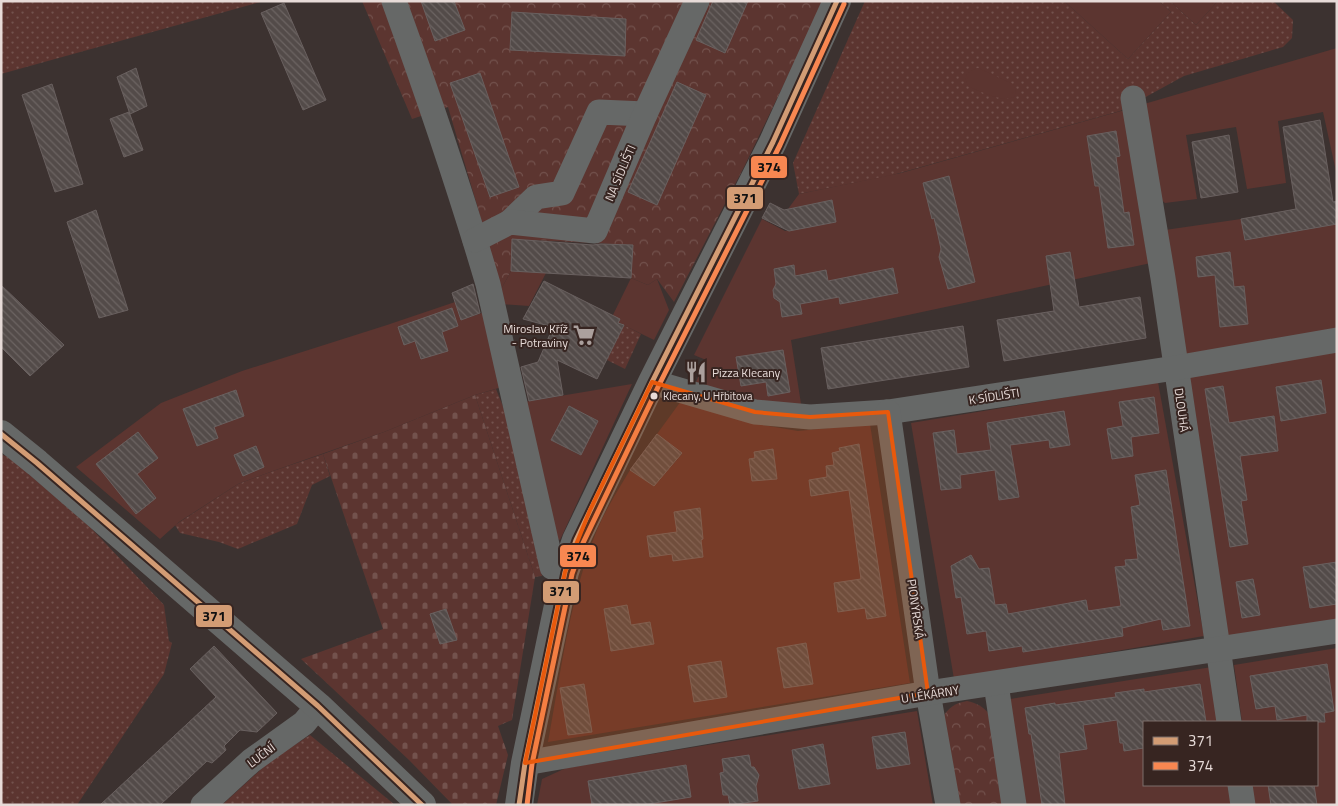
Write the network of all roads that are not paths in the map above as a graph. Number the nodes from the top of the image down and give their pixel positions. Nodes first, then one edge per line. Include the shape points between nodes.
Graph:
1 (394, 1) edge
2 (697, 1) edge
3 (837, 1) edge
4 (1133, 98) dead end
5 (645, 114) junction
6 (510, 222) junction
7 (475, 240) junction
8 (1337, 340) edge
9 (1175, 368) junction
10 (652, 382) junction
11 (888, 412) junction
12 (1, 434) edge
13 (565, 572) junction
14 (1337, 632) edge
15 (1217, 649) junction
16 (996, 684) junction
17 (928, 694) junction
18 (318, 706) junction
19 (1230, 721) edge
20 (525, 763) junction
21 (1240, 786) edge
22 (204, 805) edge
23 (422, 805) edge
24 (520, 805) edge
25 (948, 805) edge
26 (1014, 805) edge
27 (1243, 805) edge

1 - 7 street
2 - 5 street, NA SÍDLIŠTI
3 - 10 street via 772,142
4 - 9 street, DLOUHÁ
5 - 6 street via 599,112 562,192 536,197
5 - 6 street, NA SÍDLIŠTI via 595,231
6 - 7 street
7 - 13 street via 488,284 552,567
8 - 9 street, K SÍDLIŠTI
9 - 11 street, K SÍDLIŠTI
9 - 15 street, DLOUHÁ
10 - 11 street, K SÍDLIŠTI via 755,412 810,417
10 - 13 street via 576,540
11 - 17 street, PIONÝRSKÁ
12 - 18 street
13 - 20 street
14 - 15 street, U LÉKÁRNY
15 - 16 street, U LÉKÁRNY
15 - 19 street, DLOUHÁ
16 - 17 street, U LÉKÁRNY
16 - 26 street
17 - 20 street, U LÉKÁRNY
17 - 25 street, PIONÝRSKÁ
18 - 22 street, LUČNÍ via 304,723 251,761
18 - 23 street
20 - 24 street
21 - 27 street

